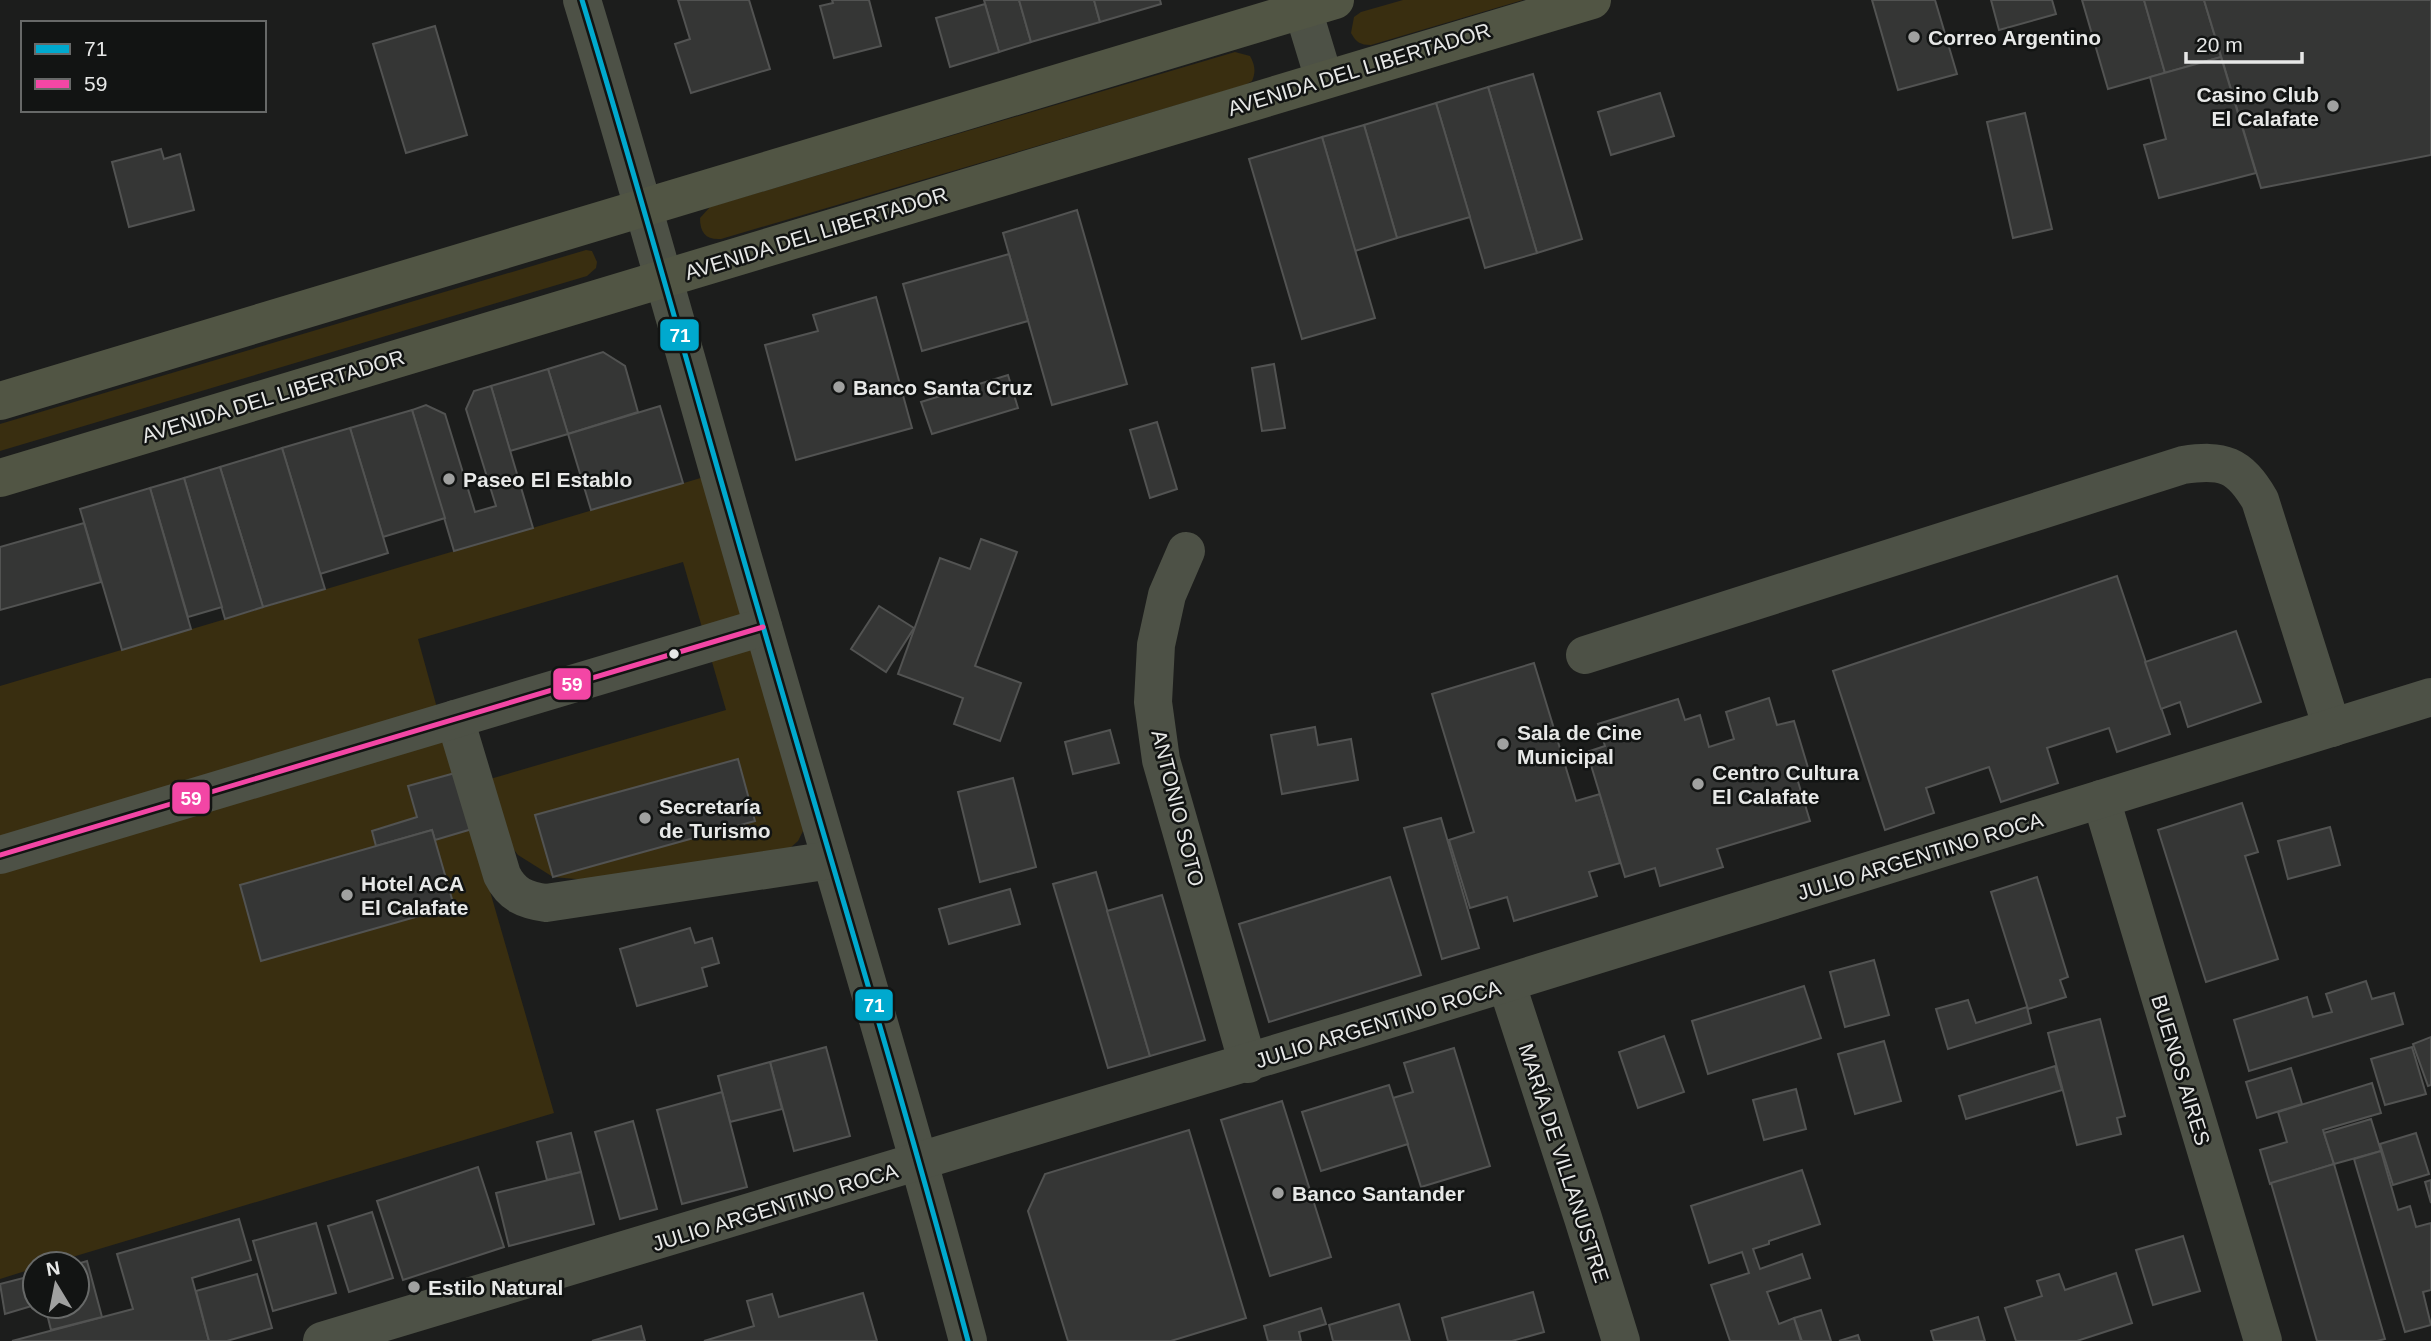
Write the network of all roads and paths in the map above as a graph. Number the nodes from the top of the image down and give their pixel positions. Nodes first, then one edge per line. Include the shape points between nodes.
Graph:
1 (582, 0) edge
2 (1592, 0) edge
3 (1313, 3) edge
4 (1324, 79) junction
5 (644, 207) junction
6 (665, 279) junction
7 (0, 401) edge
8 (0, 478) edge
9 (1186, 551) dead end
10 (763, 627) junction
11 (1586, 654) dead end
12 (2431, 697) edge
13 (455, 719) junction
14 (2332, 728) junction
15 (2101, 799) junction
16 (0, 855) edge
17 (831, 860) junction
18 (1507, 985) junction
19 (1248, 1064) junction
20 (921, 1163) junction
21 (323, 1341) edge
22 (968, 1341) edge
23 (1621, 1341) edge
24 (2263, 1341) edge

1 - 5 street
2 - 4 main road, AVENIDA DEL LIBERTADOR
3 - 4 street
3 - 5 main road
4 - 6 main road, AVENIDA DEL LIBERTADOR
5 - 6 street
5 - 7 main road
6 - 8 main road, AVENIDA DEL LIBERTADOR
6 - 10 street
9 - 19 street, ANTONIO SOTO via 1167,595 1156,645 1153,702 1161,760
10 - 13 street
10 - 17 street
11 - 14 street via 2183,465 2210,461 2233,467 2249,481 2260,500
12 - 14 street, JULIO ARGENTINO ROCA
13 - 16 street
13 - 17 street via 502,875 518,896 546,903
14 - 15 street, JULIO ARGENTINO ROCA
15 - 18 street, JULIO ARGENTINO ROCA
15 - 24 street, BUENOS AIRES
17 - 20 street
18 - 19 street, JULIO ARGENTINO ROCA
18 - 23 street, MARÍA DE VILLANUSTRE
19 - 20 street, JULIO ARGENTINO ROCA
20 - 21 street, JULIO ARGENTINO ROCA
20 - 22 street

